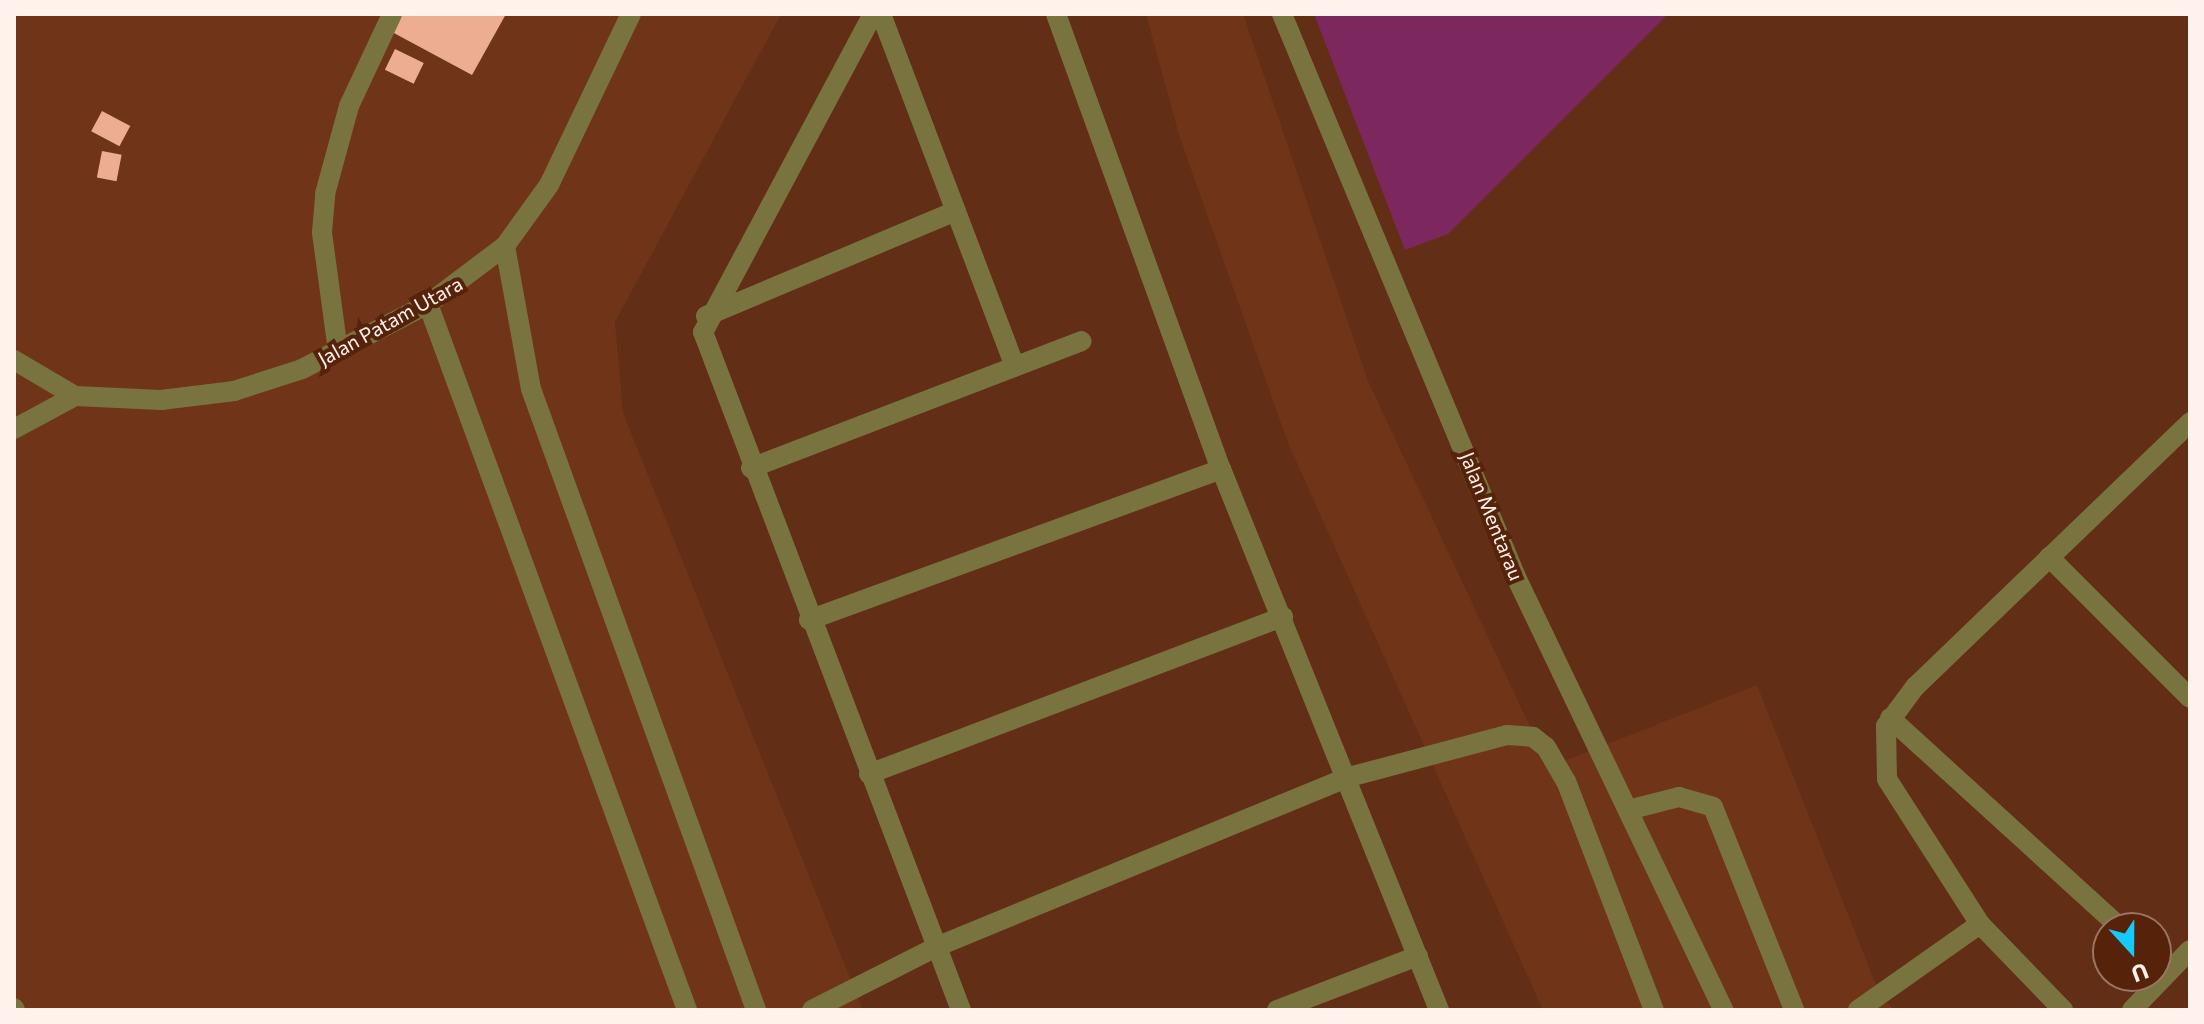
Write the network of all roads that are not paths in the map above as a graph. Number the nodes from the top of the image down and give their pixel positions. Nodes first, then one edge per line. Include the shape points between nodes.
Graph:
1 (392, 14) edge
2 (631, 14) edge
3 (873, 14) edge
4 (881, 14) edge
5 (1056, 14) edge
6 (1282, 14) edge
7 (956, 211) junction
8 (505, 246) junction
9 (428, 304) junction
10 (706, 316) junction
11 (1081, 341) dead end
12 (338, 351) junction
13 (14, 360) edge
14 (1015, 366) junction
15 (75, 396) junction
16 (2190, 422) edge
17 (14, 429) edge
18 (751, 468) junction
19 (1221, 469) junction
20 (2049, 557) junction
21 (1283, 617) junction
22 (809, 620) junction
23 (2190, 698) edge
24 (1890, 718) junction
25 (869, 774) junction
26 (1349, 777) junction
27 (1628, 810) junction
28 (2103, 912) edge
29 (1980, 924) junction
30 (936, 947) junction
31 (2190, 950) edge
32 (1418, 956) junction
33 (2172, 960) edge
34 (2144, 992) edge
35 (687, 1010) edge
36 (756, 1010) edge
37 (812, 1010) edge
38 (961, 1010) edge
39 (1277, 1010) edge
40 (1439, 1010) edge
41 (1654, 1010) edge
42 (1723, 1010) edge
43 (1794, 1010) edge
44 (1858, 1010) edge
45 (2063, 1010) edge
46 (2132, 1010) edge

1 - 12 street via 349,106 325,194 322,232
2 - 8 street, Jalan Patam Utara via 549,185
3 - 10 street
4 - 7 street
5 - 19 street
6 - 27 street, Jalan Mentarau via 1516,577
7 - 10 street
7 - 14 street
8 - 9 street, Jalan Patam Utara
8 - 36 street via 531,389
9 - 12 street, Jalan Patam Utara
9 - 35 street
10 - 18 street via 710,356
11 - 14 street
12 - 15 street, Jalan Patam Utara via 234,391 161,400
13 - 15 street, Jalan Patam Utara
14 - 18 street
15 - 17 street
16 - 20 street
18 - 22 street
19 - 21 street
19 - 22 street
20 - 23 street
20 - 24 street
21 - 25 street
21 - 26 street
22 - 25 street
24 - 28 street
24 - 29 street via 1881,745 1887,779
25 - 30 street
26 - 30 street
26 - 32 street
26 - 41 street via 1507,735 1533,737 1546,747
27 - 42 street, Jalan Mentarau
27 - 43 street via 1679,797 1713,807
29 - 44 street
29 - 45 street
30 - 37 street
30 - 38 street
31 - 33 street
32 - 39 street
32 - 40 street
34 - 46 street

